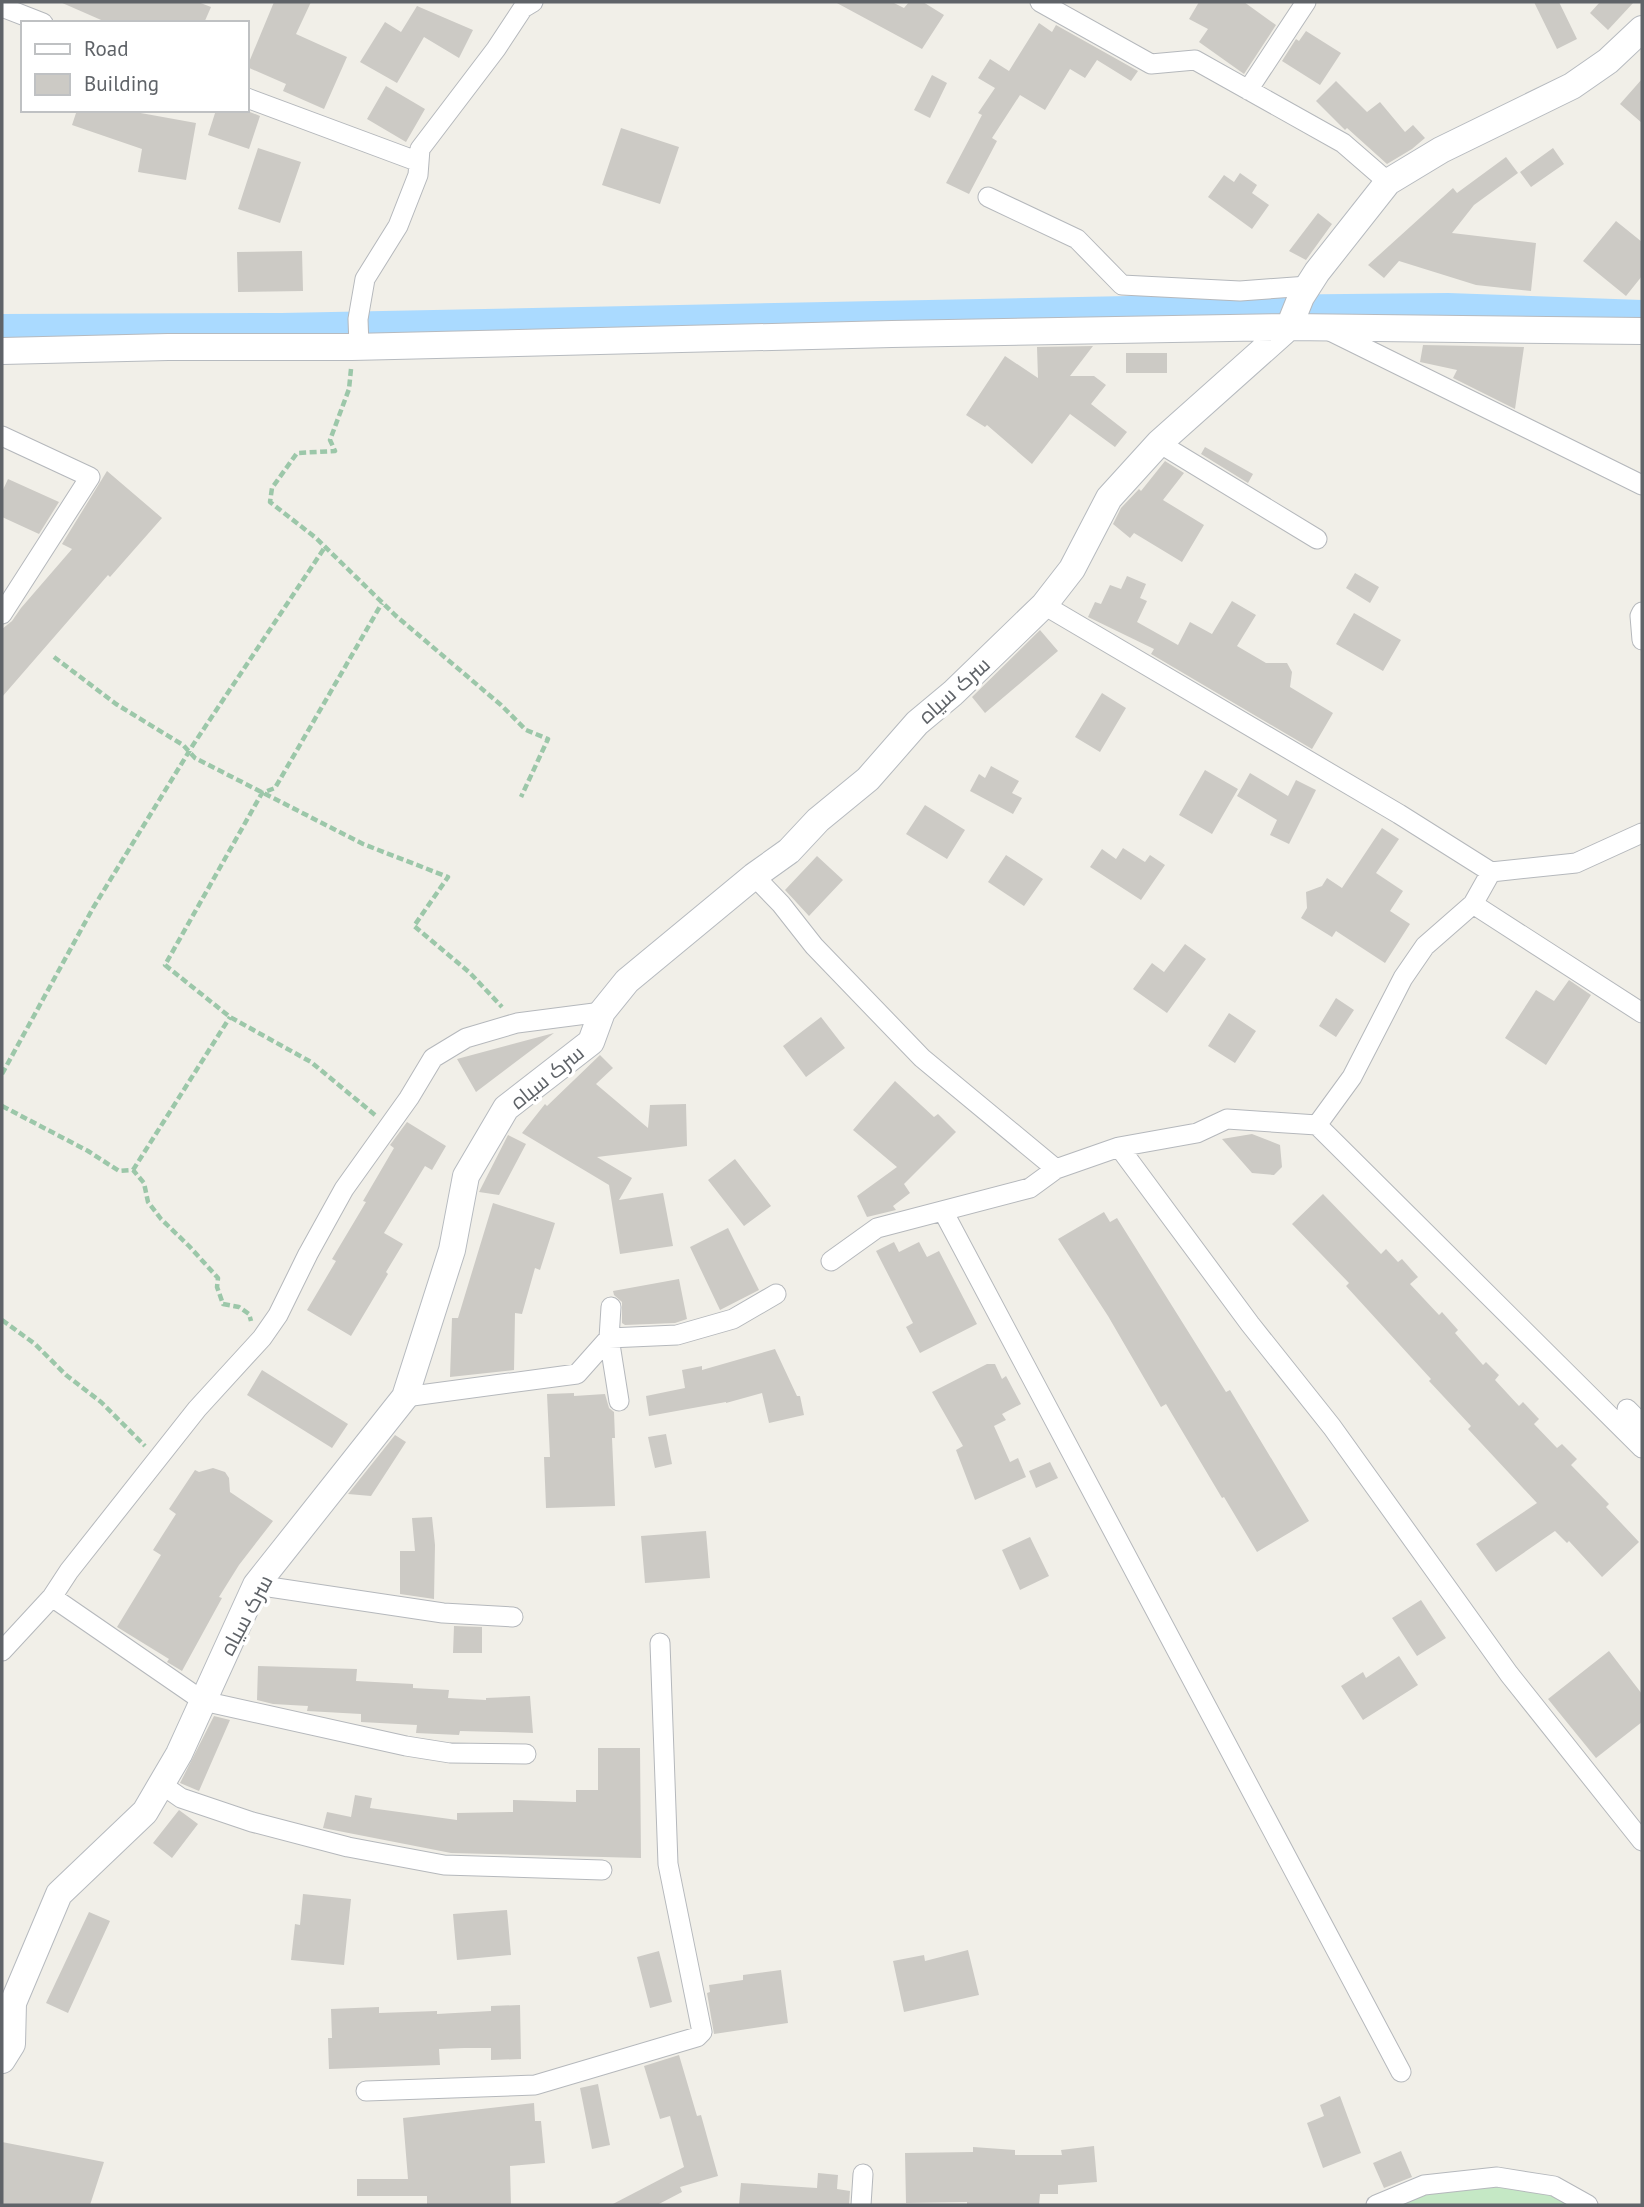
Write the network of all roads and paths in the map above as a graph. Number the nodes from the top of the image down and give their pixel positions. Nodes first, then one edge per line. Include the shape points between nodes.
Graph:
1 (1040, 2) edge
2 (1306, 2) edge
3 (523, 4) edge
4 (2, 7) edge
5 (38, 21) edge
6 (1642, 29) edge
7 (1248, 90) junction
8 (248, 98) edge
9 (419, 162) junction
10 (1388, 182) junction
11 (988, 197) dead end
12 (1298, 307) junction
13 (1321, 327) junction
14 (1642, 331) edge
15 (357, 337) junction
16 (2, 351) edge
17 (2, 436) edge
18 (1158, 443) junction
19 (1642, 485) edge
20 (1317, 539) dead end
21 (326, 547) junction
22 (382, 603) junction
23 (1045, 605) junction
24 (1642, 612) edge
25 (2, 614) edge
26 (1642, 640) edge
27 (54, 657) dead end
28 (189, 752) junction
29 (262, 793) junction
30 (521, 797) dead end
31 (1642, 833) edge
32 (1491, 872) junction
33 (754, 876) junction
34 (1472, 904) junction
35 (602, 1012) junction
36 (1642, 1013) edge
37 (230, 1017) junction
38 (517, 1023) junction
39 (2, 1074) edge
40 (2, 1106) edge
41 (1317, 1125) junction
42 (389, 1127) junction
43 (1119, 1147) junction
44 (1056, 1168) junction
45 (133, 1170) junction
46 (943, 1211) junction
47 (831, 1261) dead end
48 (776, 1294) dead end
49 (611, 1307) dead end
50 (2, 1320) edge
51 (262, 1338) junction
52 (609, 1338) junction
53 (405, 1397) junction
54 (619, 1401) dead end
55 (1627, 1409) dead end
56 (1642, 1424) edge
57 (1642, 1448) edge
58 (158, 1459) junction
59 (256, 1585) junction
60 (52, 1597) junction
61 (513, 1617) dead end
62 (5, 1643) edge
63 (660, 1643) dead end
64 (203, 1701) junction
65 (526, 1754) dead end
66 (161, 1784) junction
67 (1642, 1841) edge
68 (602, 1870) dead end
69 (2, 2060) edge
70 (1401, 2072) dead end
71 (366, 2091) dead end
72 (863, 2174) dead end
73 (862, 2205) edge
74 (1376, 2205) edge
75 (1588, 2205) edge

1 - 7 street via 1151,64 1195,60
2 - 7 street
3 - 9 street via 496,50 420,149
4 - 5 street
6 - 10 street via 1572,86 1441,150
7 - 10 street via 1343,143
8 - 9 street
9 - 15 street via 398,226 365,279
10 - 12 street, سرک سیاه
11 - 12 street via 1077,239 1122,285 1240,291
12 - 13 street
12 - 15 street
12 - 18 street, سرک سیاه
13 - 14 street
13 - 19 street
15 - 16 street
15 - 21 path via 349,389 330,440 335,451 297,453 272,488 270,502
17 - 25 street via 90,477
18 - 20 street
18 - 23 street, سرک سیاه via 1110,498 1072,569
21 - 22 path
21 - 28 path
22 - 29 path via 275,788
22 - 30 path via 526,730 548,739
23 - 32 street
23 - 33 street, سرک سیاه via 917,723 868,779 789,851
24 - 26 street
27 - 28 path
28 - 29 path
28 - 39 path via 93,908
29 - 37 path via 165,965
29 - 38 path via 363,844 448,877 414,926 470,973
31 - 32 street via 1576,863
32 - 34 street
33 - 35 street, سرک سیاه via 627,981
33 - 44 street via 922,1058
34 - 36 street
34 - 41 street via 1426,946 1403,978 1352,1077
35 - 38 street
35 - 53 street, سرک سیاه via 591,1042 506,1108 466,1176 452,1250
37 - 42 path via 311,1062
37 - 45 path
38 - 42 street via 466,1038 433,1058
40 - 45 path via 119,1171
41 - 43 street via 1227,1119 1197,1133
41 - 57 street
42 - 51 street via 344,1189
43 - 44 street
43 - 67 street via 1332,1427 1509,1674
44 - 46 street via 1030,1188
45 - 51 path via 161,1219 218,1278 223,1304 249,1314 254,1332
46 - 47 street via 877,1228
46 - 70 street
48 - 52 street via 733,1320 677,1335
49 - 52 street
50 - 58 path via 101,1402
51 - 58 street
52 - 53 street via 577,1374
52 - 54 street
53 - 59 street, سرک سیاه
55 - 56 street
58 - 60 street
59 - 61 street via 443,1613
59 - 64 street, سرک سیاه
60 - 62 street
60 - 64 street
63 - 71 street via 668,1864 702,2032 535,2085
64 - 65 street via 406,1746 450,1753
64 - 66 street, سرک سیاه
66 - 68 street via 181,1798 252,1822 348,1847 444,1865
66 - 69 street, سرک سیاه via 145,1812 59,1894 13,2003 12,2044
72 - 73 street
74 - 75 street via 1424,2185 1497,2177 1554,2186

